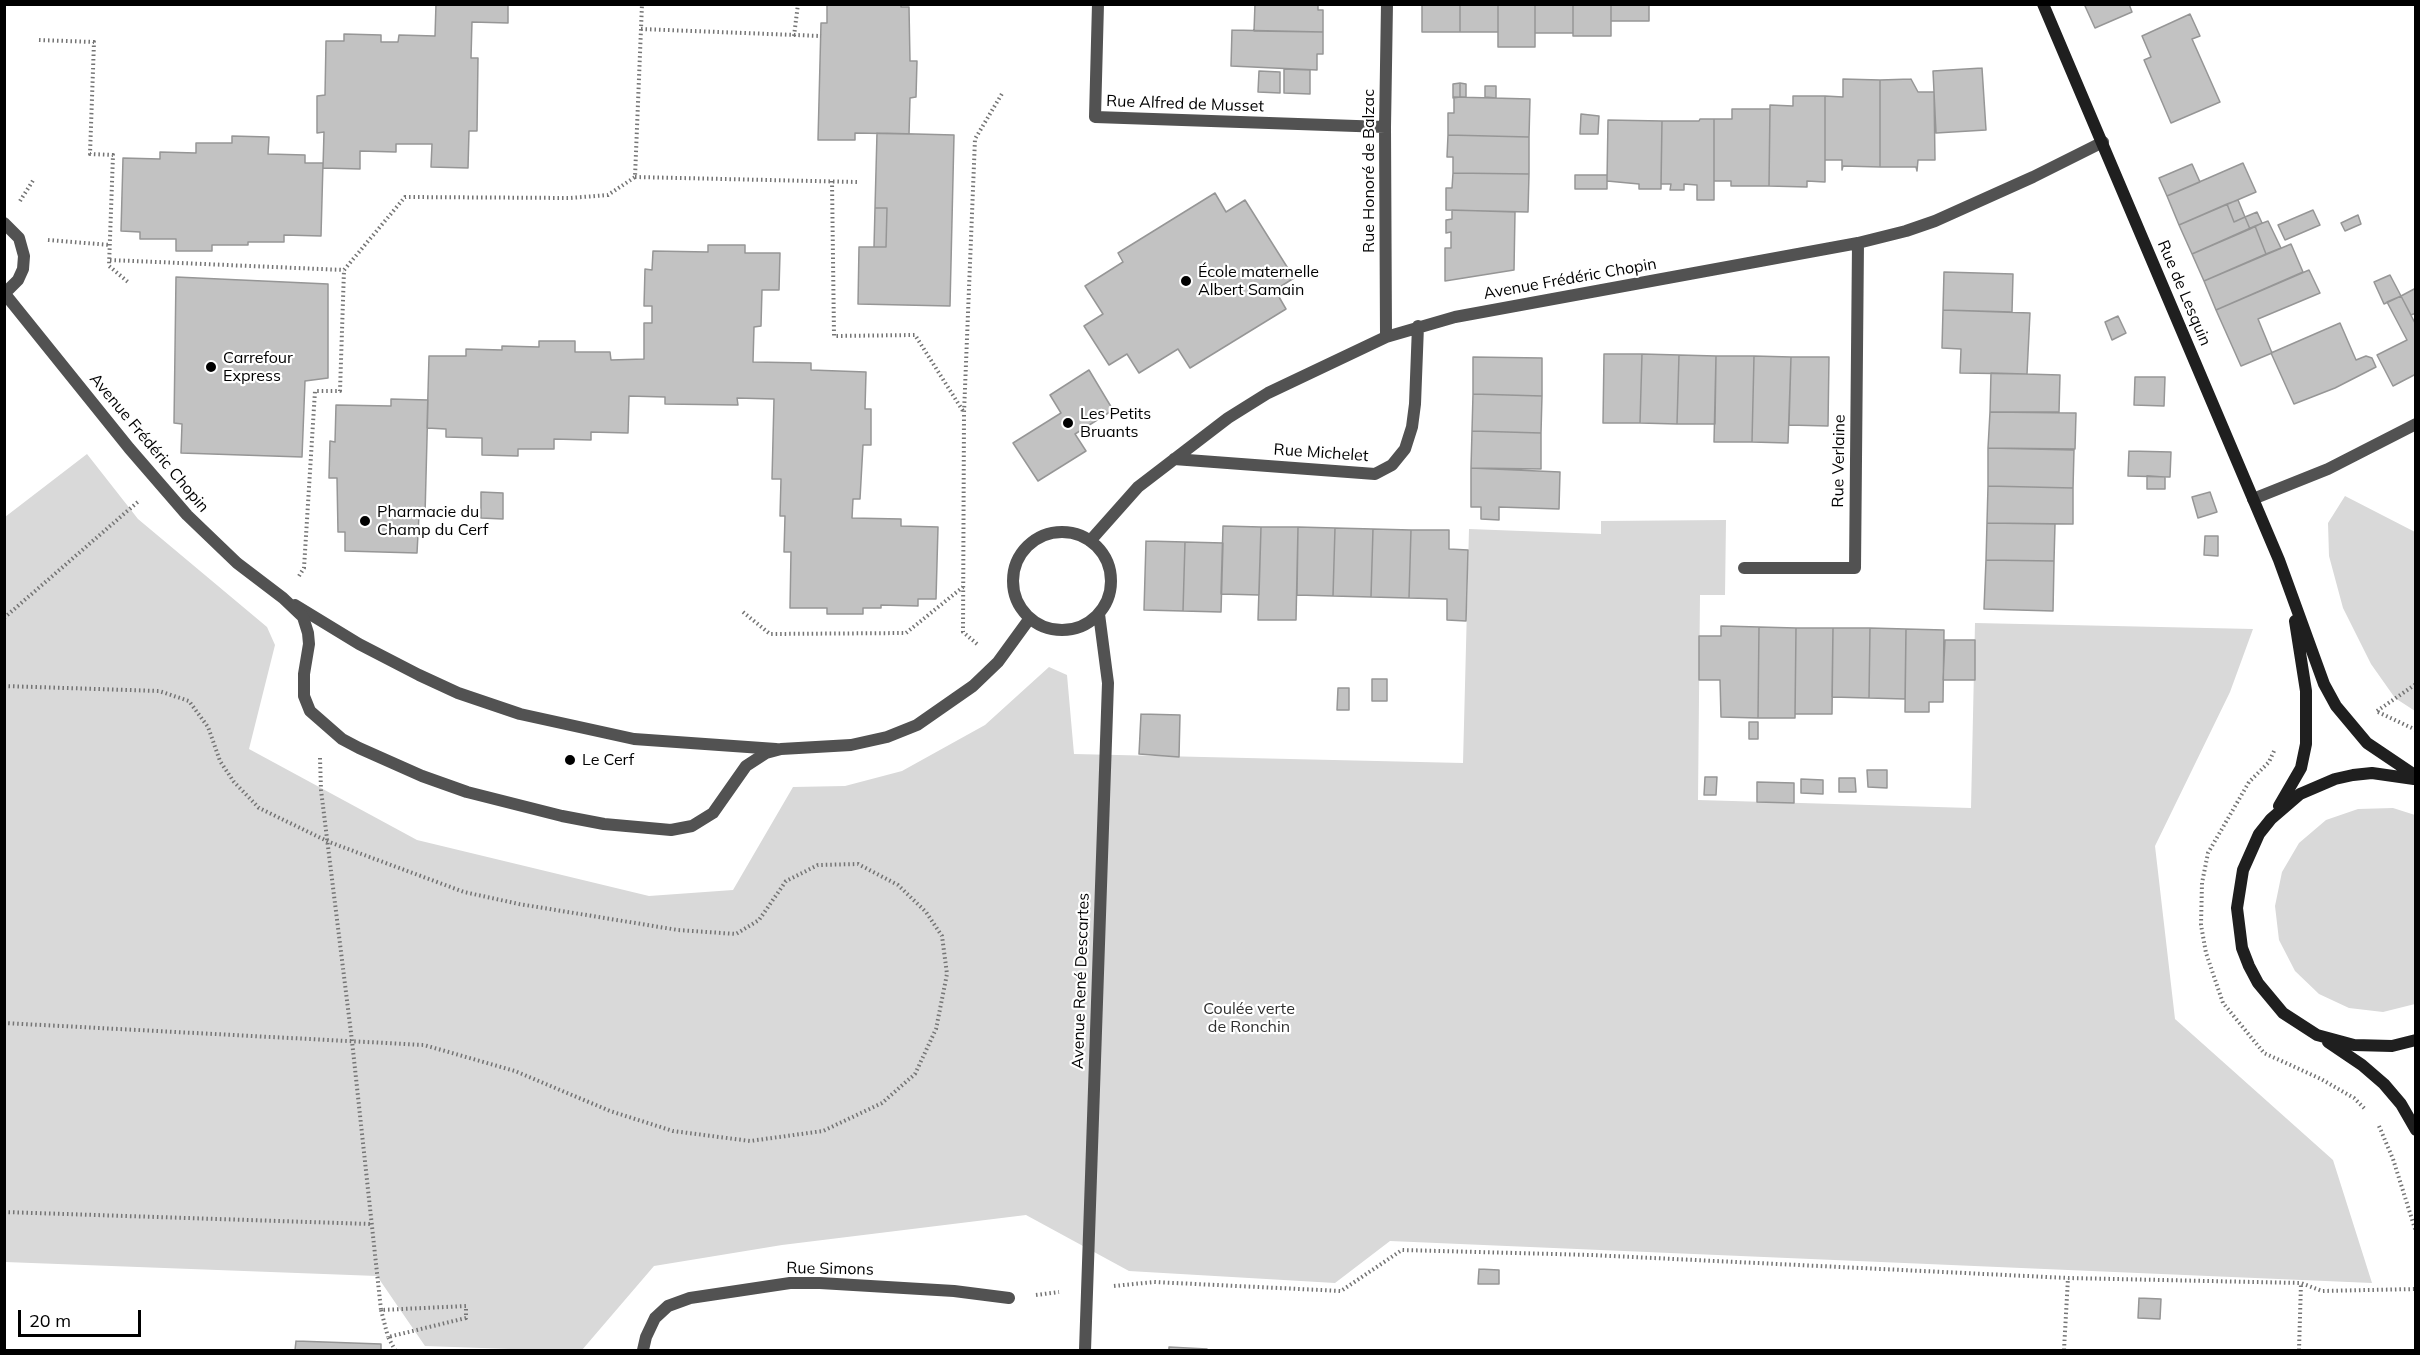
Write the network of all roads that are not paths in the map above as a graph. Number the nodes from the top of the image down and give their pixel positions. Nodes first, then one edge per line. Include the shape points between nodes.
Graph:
1 (1098, 4) edge
2 (1387, 4) edge
3 (2043, 4) edge
4 (1385, 127) junction
5 (2103, 142) junction
6 (4, 223) edge
7 (1858, 243) junction
8 (5, 294) edge
9 (1418, 326) junction
10 (1386, 337) junction
11 (2415, 424) edge
12 (1174, 459) junction
13 (2253, 499) junction
14 (1090, 542) junction
15 (1744, 568) dead end
16 (2291, 596) junction
17 (283, 598) junction
18 (1099, 614) junction
19 (1030, 618) junction
20 (781, 749) junction
21 (2415, 778) edge
22 (2271, 819) junction
23 (2317, 1035) junction
24 (2415, 1040) edge
25 (2415, 1130) edge
26 (1009, 1298) road end
27 (643, 1350) edge
28 (1085, 1350) edge

1 - 4 street, Rue Alfred de Musset via 1095,117
2 - 4 street, Rue Honoré de Balzac
3 - 5 street, Rue de Lesquin
4 - 10 street, Rue Honoré de Balzac
5 - 7 street, Avenue Frédéric Chopin via 1935,221
5 - 13 street, Rue de Lesquin
6 - 8 street via 19,238 24,256 18,280
7 - 9 street, Avenue Frédéric Chopin
7 - 15 street, Rue Verlaine via 1855,568
8 - 17 street, Avenue Frédéric Chopin via 160,486 214,542
9 - 10 street, Avenue Frédéric Chopin
9 - 12 street, Rue Michelet via 1412,427 1405,448 1392,465 1375,474
10 - 12 street, Avenue Frédéric Chopin via 1268,393
11 - 13 street via 2328,469
12 - 14 street, Avenue Frédéric Chopin via 1138,488
13 - 16 street, Rue de Lesquin
14 - 18 street via 1102,552 1111,576 1108,600
14 - 19 street via 1076,534 1059,532 1035,540 1023,551 1013,573 1013,590
16 - 21 street, Rue de Lesquin via 2336,706 2367,743
16 - 22 street, Rue de Lesquin via 2306,691 2306,734 2301,768
17 - 20 street, Avenue Frédéric Chopin via 390,661 458,693 520,714 634,739
17 - 20 street, Avenue Frédéric Chopin via 303,617 309,633 304,696 310,711 342,739 359,748 467,792 562,816 657,830 683,828 703,821 746,766
18 - 19 street via 1088,623 1065,631 1050,630
18 - 28 street, Avenue René Descartes via 1108,683
19 - 20 street, Avenue Frédéric Chopin via 998,662 959,697 917,725 851,745
21 - 22 street via 2372,772 2335,779 2300,794
22 - 23 street via 2250,851 2238,889 2242,948 2270,999 2283,1013
23 - 24 street via 2373,1047
23 - 25 street via 2384,1084
26 - 27 street, Rue Simons via 954,1291 790,1283 690,1298 668,1306 655,1318

